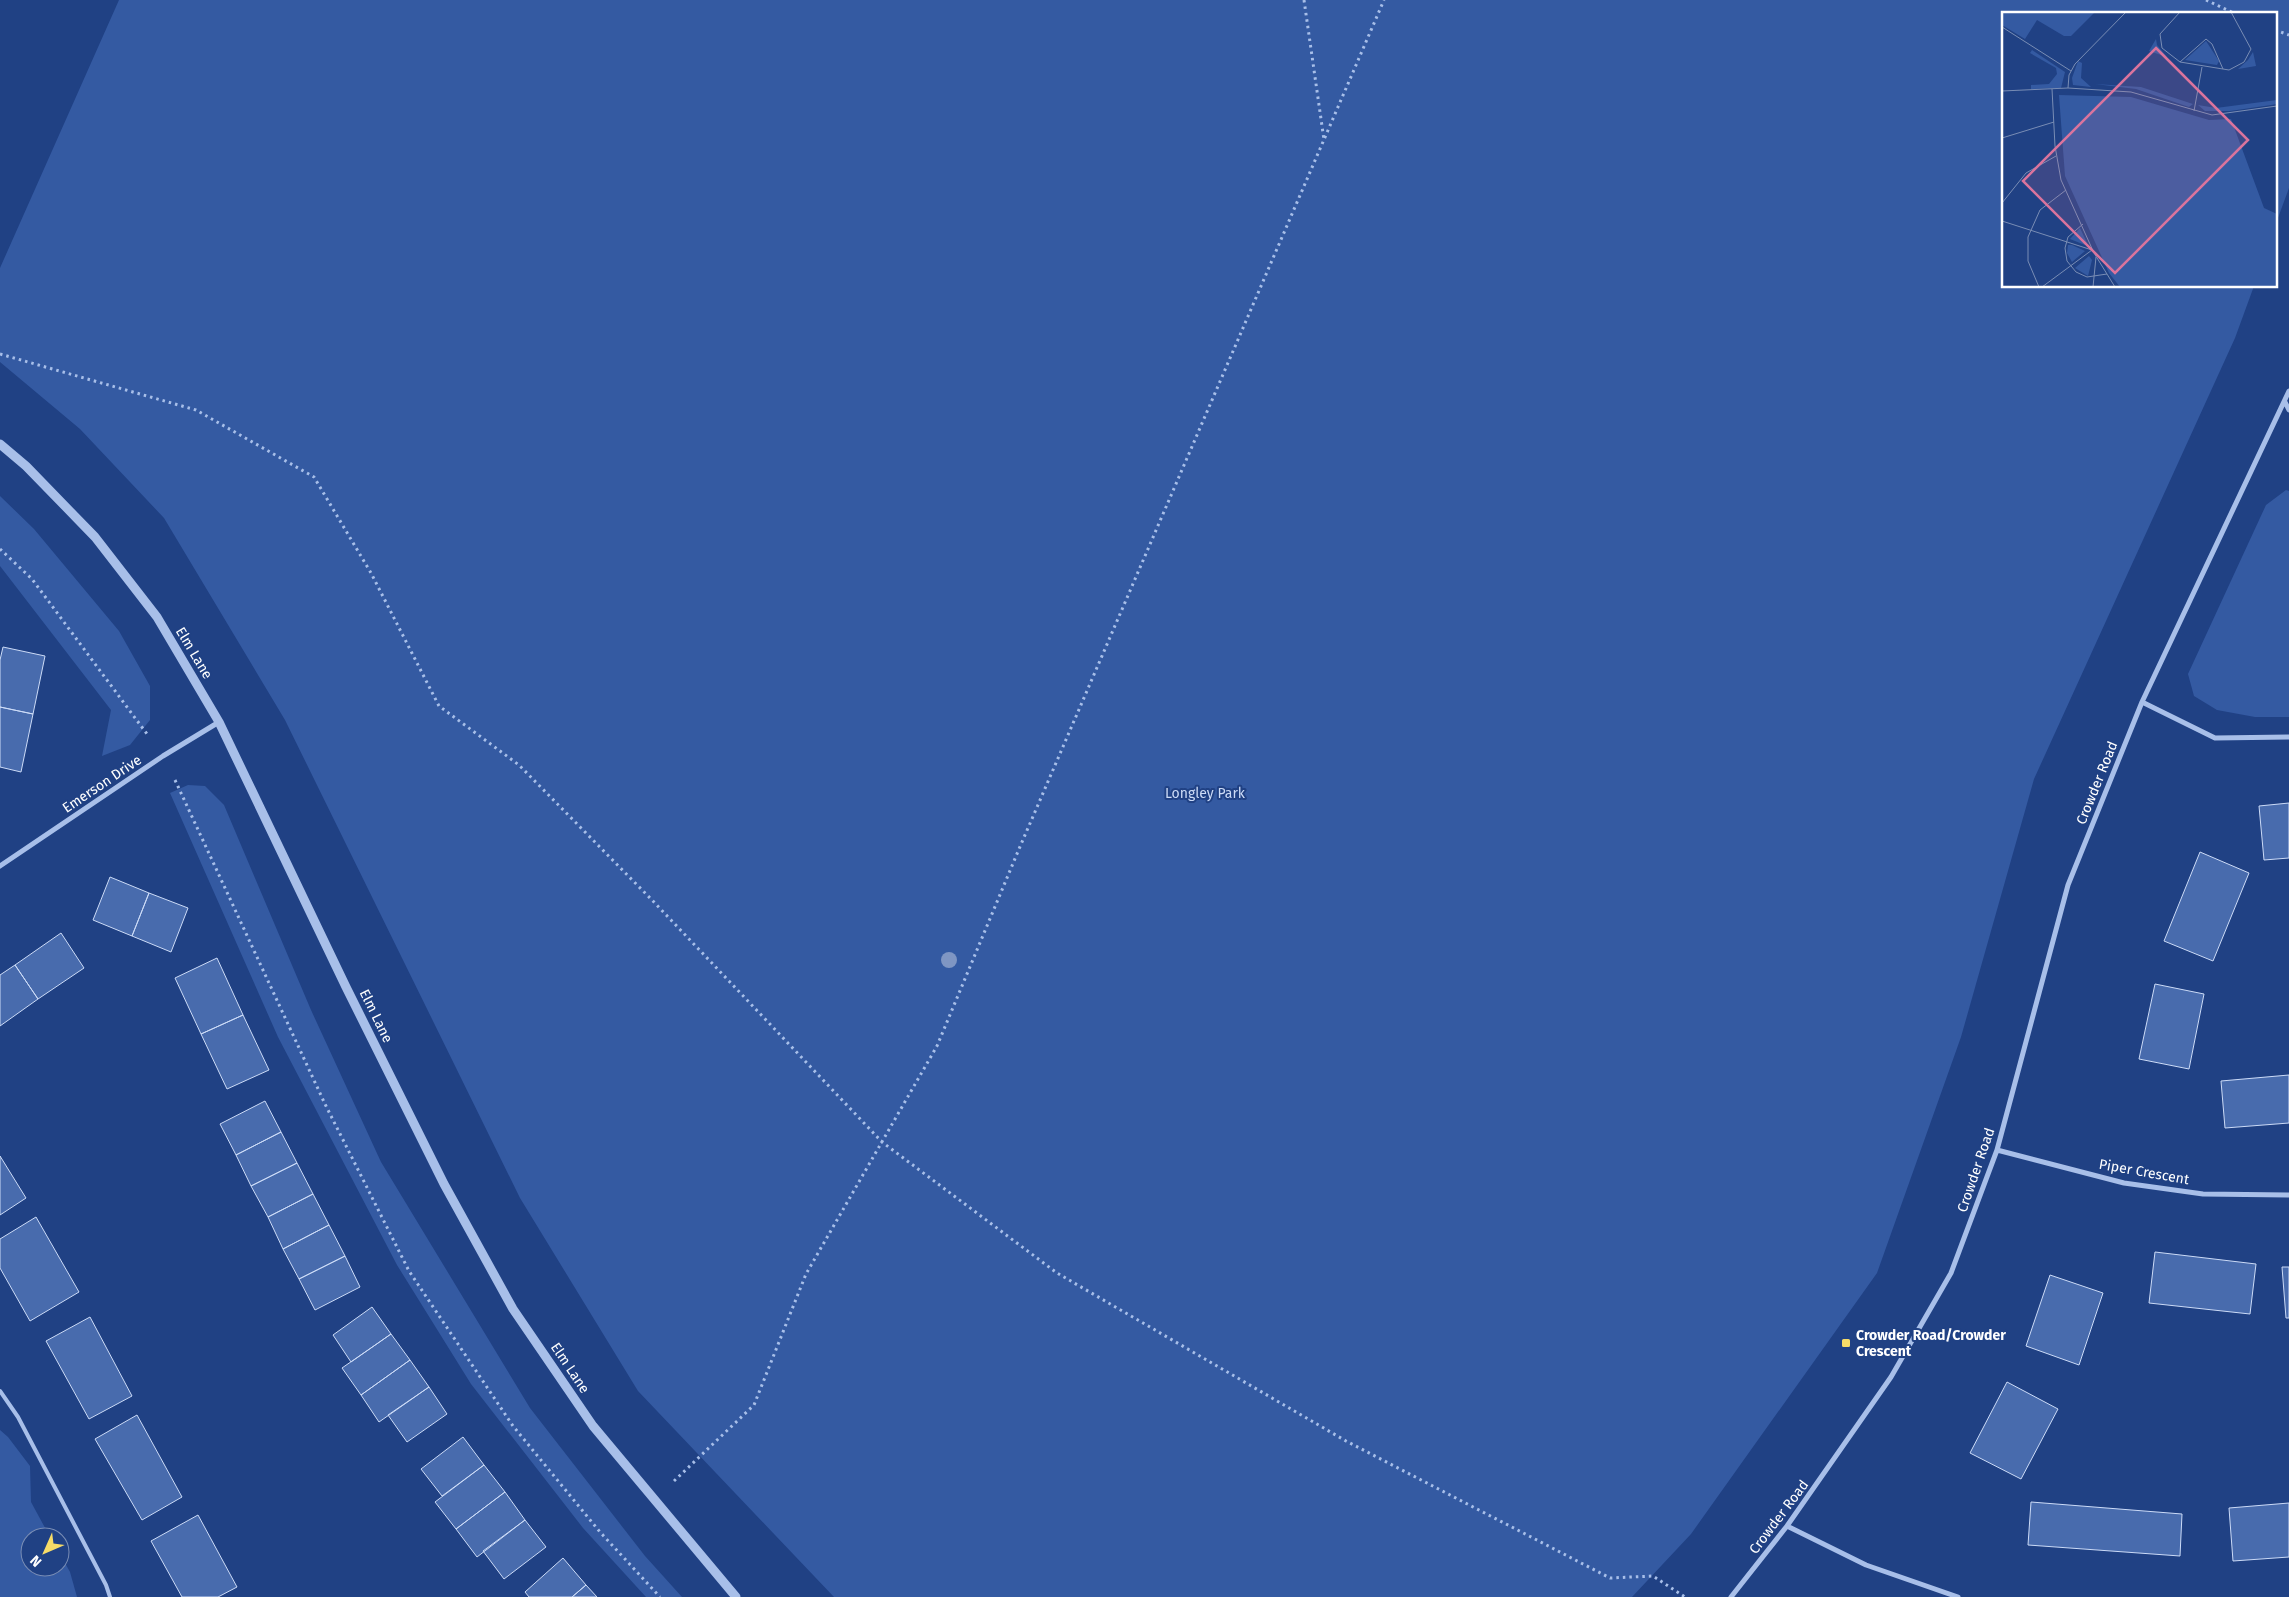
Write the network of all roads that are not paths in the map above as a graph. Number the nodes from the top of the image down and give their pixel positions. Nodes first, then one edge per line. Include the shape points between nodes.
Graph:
1 (2289, 391) edge
2 (2287, 402) edge
3 (2289, 410) edge
4 (0, 444) edge
5 (2142, 702) junction
6 (219, 722) junction
7 (2289, 736) edge
8 (0, 866) edge
9 (1997, 1150) junction
10 (2289, 1195) edge
11 (0, 1391) edge
12 (1788, 1526) junction
13 (110, 1597) edge
14 (736, 1597) edge
15 (1731, 1597) edge
16 (1958, 1597) edge

1 - 2 street, Crowder Road
2 - 3 street
2 - 5 street, Crowder Road
4 - 6 street, Elm Lane via 95,537 157,617
5 - 7 street via 2215,738
5 - 9 street, Crowder Road via 2068,885
6 - 8 street, Emerson Drive
6 - 14 street, Elm Lane via 431,1158 512,1309 592,1426
9 - 10 street, Piper Crescent via 2124,1183 2203,1194
9 - 12 street, Crowder Road via 1951,1273 1892,1377
11 - 13 lane via 22,1426
12 - 15 street, Crowder Road
12 - 16 street via 1866,1565

